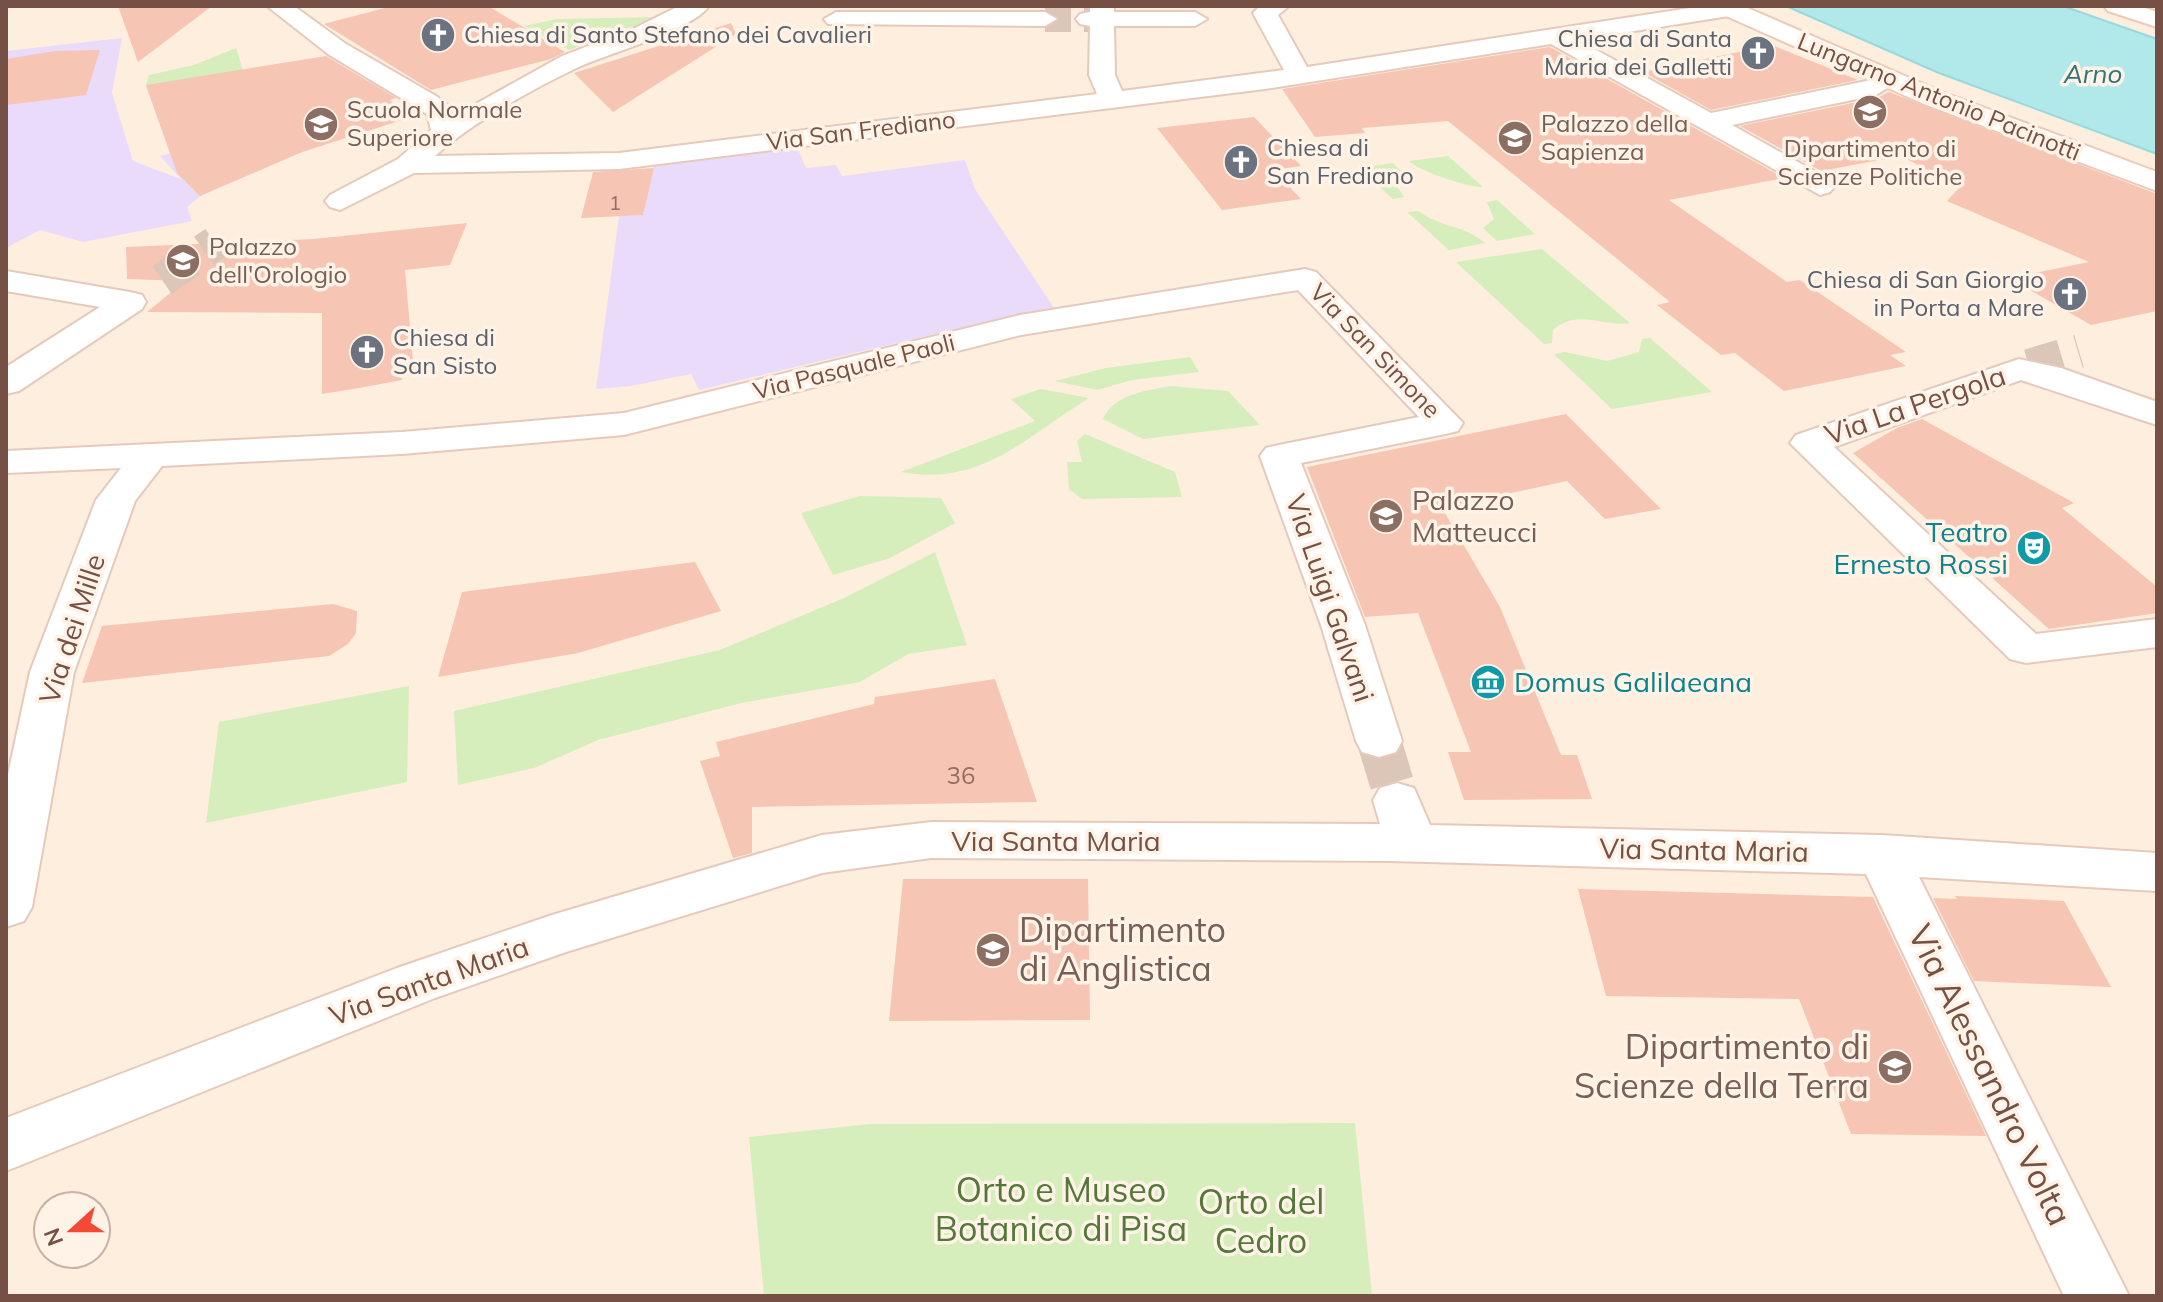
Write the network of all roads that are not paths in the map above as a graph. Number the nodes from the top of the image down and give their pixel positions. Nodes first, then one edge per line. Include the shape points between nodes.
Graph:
1 (279, 6) edge
2 (697, 6) edge
3 (1277, 6) edge
4 (2116, 6) edge
5 (1726, 8) edge
6 (843, 12) edge
7 (1097, 15) edge
8 (1045, 19) tunnel mouth
9 (1195, 19) dead end
10 (2157, 20) edge
11 (1556, 37) junction
12 (1300, 76) junction
13 (1876, 87) dead end
14 (1108, 101) junction
15 (1708, 122) junction
16 (445, 132) junction
17 (408, 165) junction
18 (2157, 182) edge
19 (1820, 186) dead end
20 (340, 201) dead end
21 (1305, 279) joint
22 (6, 281) edge
23 (6, 383) edge
24 (2157, 414) edge
25 (1279, 456) joint
26 (149, 457) junction
27 (6, 462) edge
28 (2157, 633) edge
29 (1379, 741) tunnel mouth
30 (1882, 854) junction
31 (2157, 872) edge
32 (6, 907) edge
33 (6, 1145) edge
34 (2097, 1296) edge

1 - 16 street via 337,49 439,111
2 - 16 street via 571,61
3 - 12 street via 1265,13
4 - 10 street
5 - 11 street, Via San Frediano
5 - 18 street, Lungarno Antonio Pacinotti via 1933,98
6 - 8 street
7 - 9 street
7 - 14 street
11 - 12 street, Via San Frediano
11 - 15 street
12 - 14 street, Via San Frediano
13 - 15 street
14 - 17 street, Via San Frediano via 619,161
15 - 19 street
16 - 17 street
17 - 20 street
21 - 25 street, Via San Simone via 1445,423
21 - 26 street, Via Pasquale Paoli via 1020,325 636,422 569,431
22 - 23 street via 130,302
24 - 28 street, Via La Pergola via 2024,367 1809,443 2026,649
25 - 29 street, Via Luigi Galvani via 1343,625
26 - 27 street, Via Pasquale Paoli
26 - 32 street, Via dei Mille via 116,500 52,672
30 - 31 street, Via Santa Maria
30 - 33 street, Via Santa Maria via 1404,822 931,840 822,854 416,983
30 - 34 street, Via Alessandro Volta

